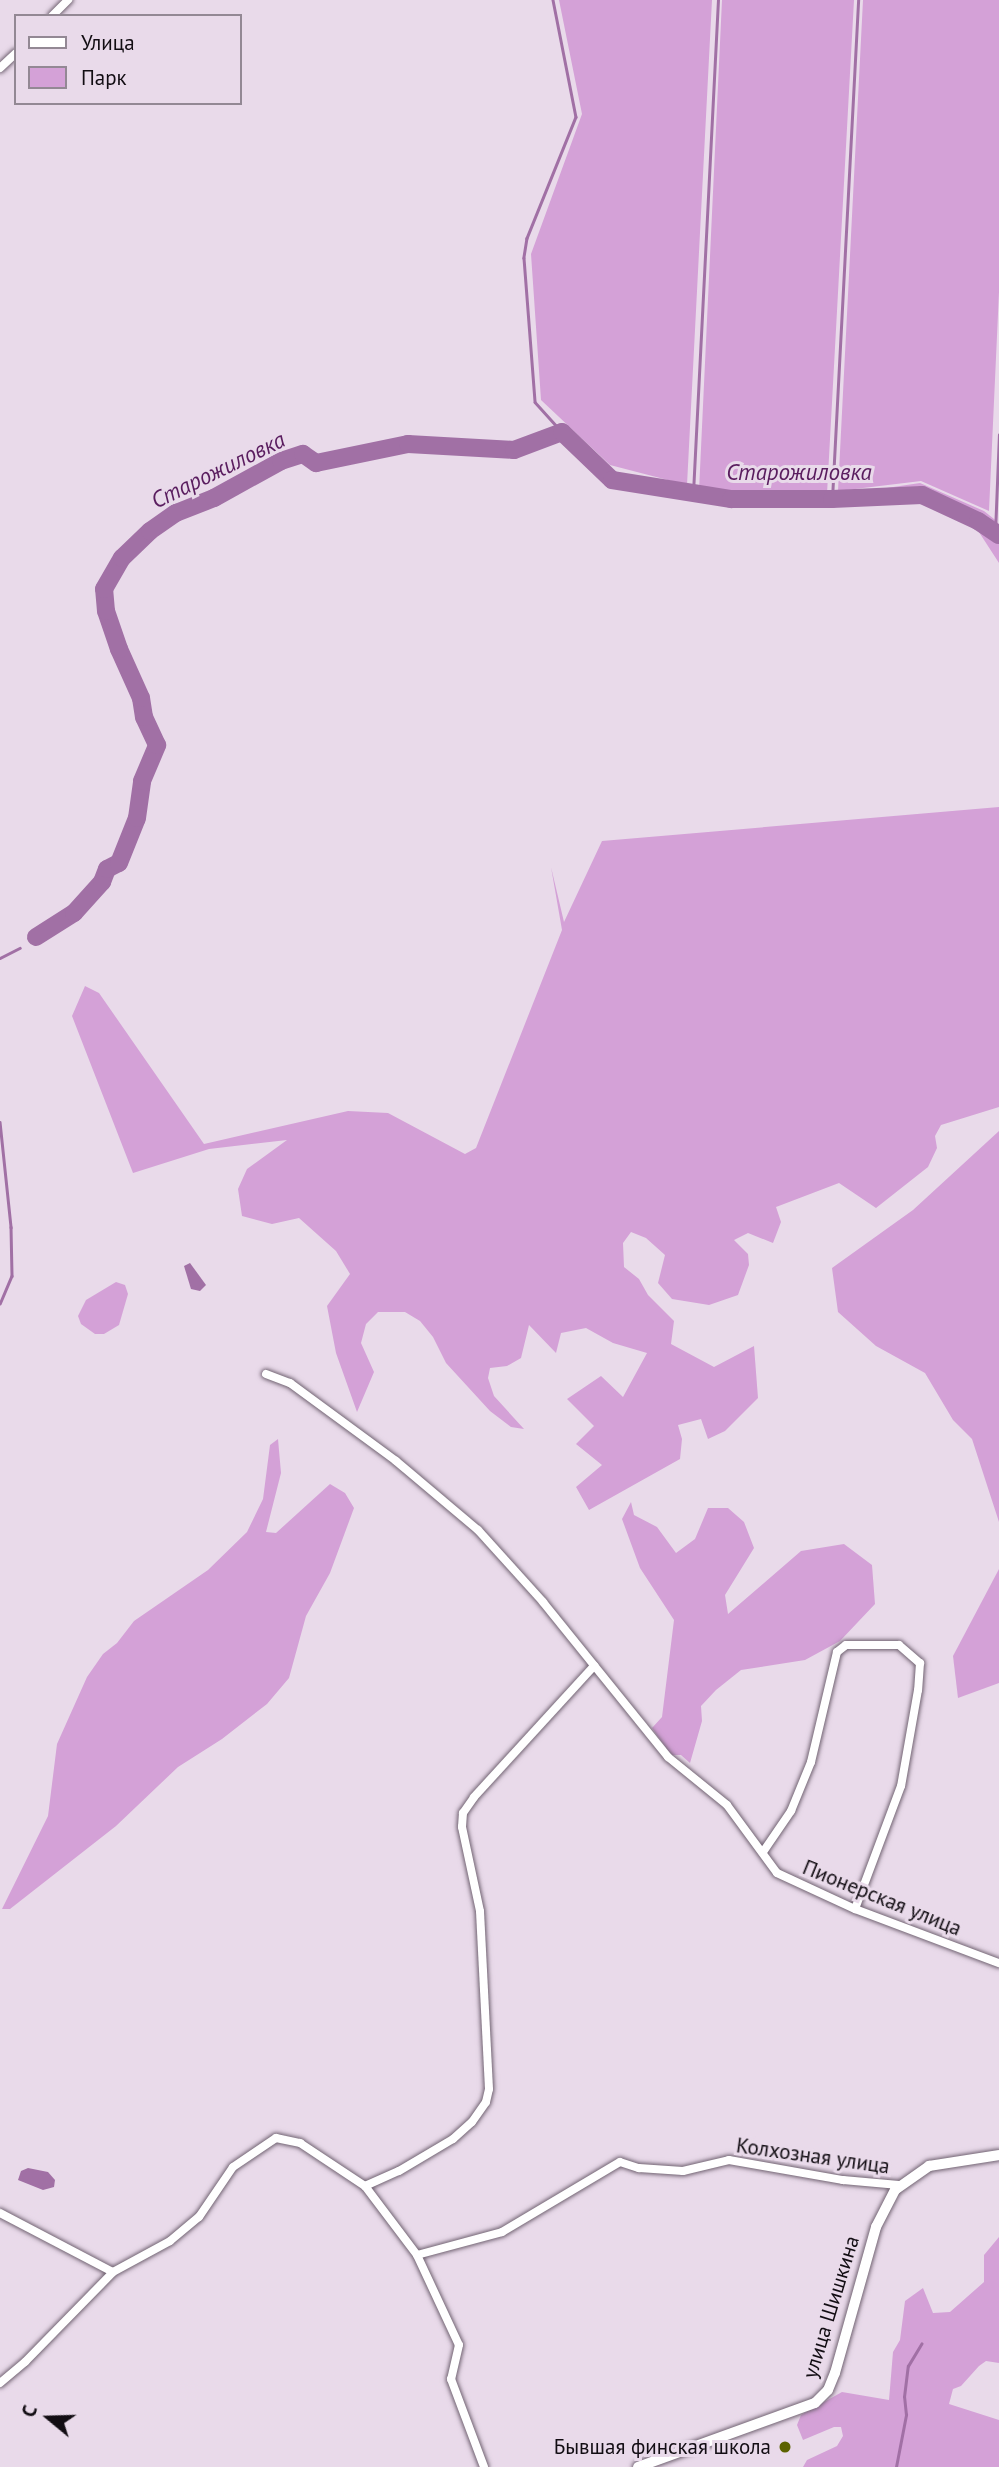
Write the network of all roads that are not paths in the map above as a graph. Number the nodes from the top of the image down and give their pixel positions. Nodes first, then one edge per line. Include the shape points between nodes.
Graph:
1 (68, 0) edge
2 (54, 14) edge
3 (14, 54) edge
4 (0, 68) edge
5 (266, 1374) dead end
6 (594, 1667) junction
7 (763, 1852) junction
8 (855, 1909) junction
9 (999, 1963) edge
10 (999, 2155) edge
11 (899, 2185) junction
12 (365, 2186) junction
13 (0, 2213) edge
14 (417, 2255) junction
15 (113, 2272) junction
16 (0, 2383) edge
17 (484, 2467) edge
18 (638, 2467) edge

1 - 2 street
3 - 4 street
5 - 6 street, Пионерская улица via 301,1391 396,1461 478,1530
6 - 7 street, Пионерская улица via 668,1757 727,1804
6 - 12 street via 463,1813 480,1911 486,2102 453,2139
7 - 8 street, Пионерская улица via 777,1873
7 - 8 street via 791,1811 811,1762 837,1653 846,1645 899,1645 920,1663 918,1690 901,1786
8 - 9 street, Пионерская улица
10 - 11 street, улица Шишкина via 929,2166
11 - 14 street, Колхозная улица via 729,2160 683,2171 616,2163 502,2232
11 - 18 street, улица Шишкина via 876,2227 828,2390 815,2403 765,2424
12 - 14 street
12 - 15 street via 300,2143 276,2138 233,2167 200,2217
13 - 15 street
14 - 17 street via 459,2344 451,2379
15 - 16 street

